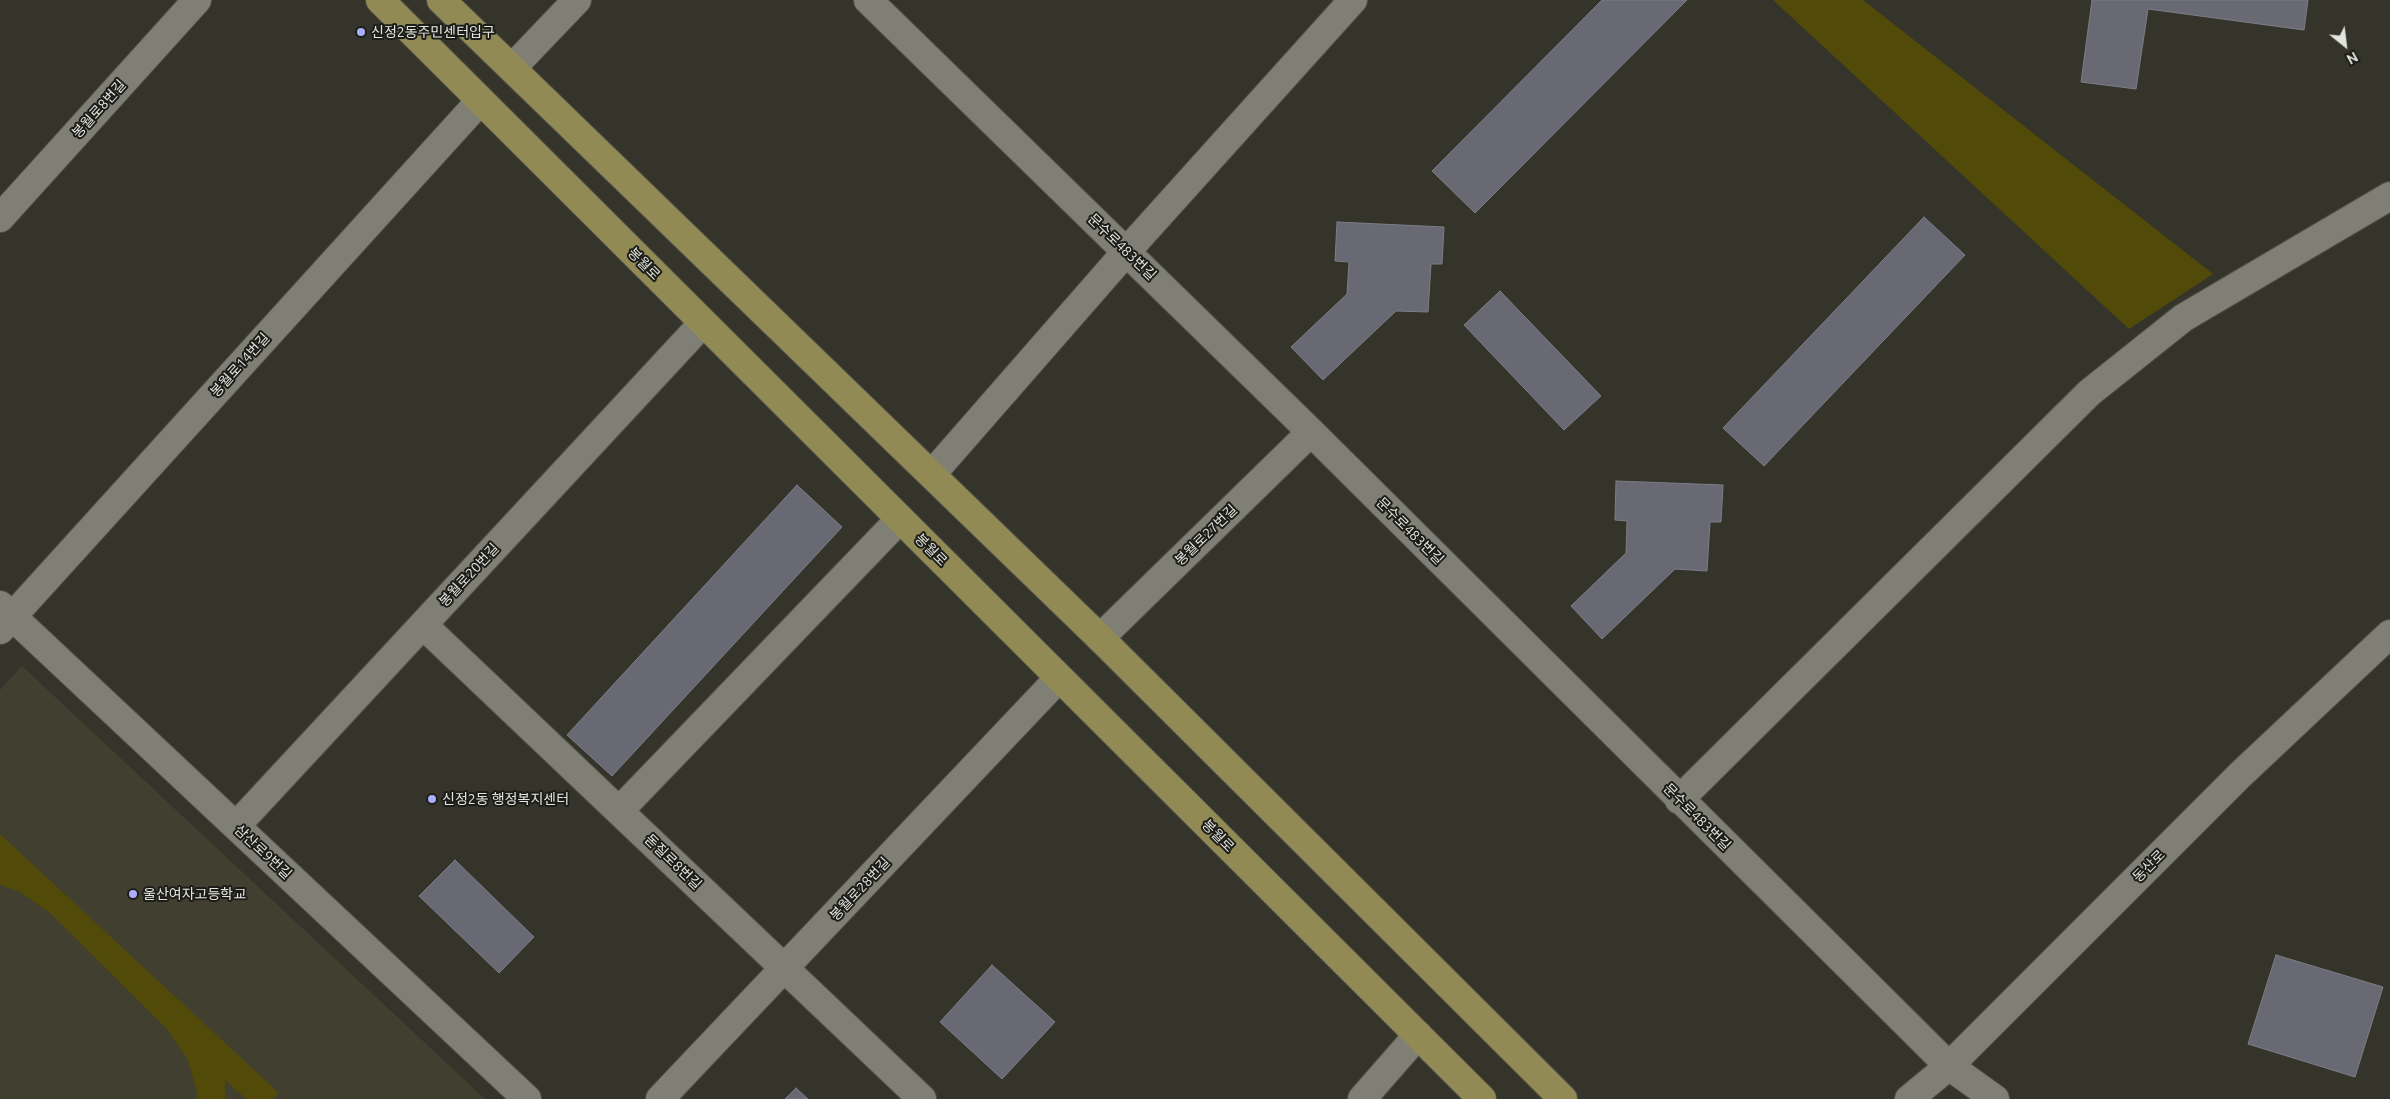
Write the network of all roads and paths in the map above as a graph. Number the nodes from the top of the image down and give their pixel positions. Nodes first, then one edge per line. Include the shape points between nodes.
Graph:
1 (197, 0) edge
2 (380, 0) edge
3 (441, 0) edge
4 (577, 0) edge
5 (868, 0) edge
6 (1353, 0) edge
7 (512, 68) junction
8 (480, 101) junction
9 (2390, 196) edge
10 (0, 218) edge
11 (1126, 252) junction
12 (703, 323) junction
13 (1311, 432) junction
14 (932, 474) junction
15 (900, 519) junction
16 (4, 617) edge
17 (423, 625) junction
18 (2390, 634) edge
19 (1100, 638) junction
20 (1060, 678) junction
21 (1680, 800) junction
22 (619, 810) junction
23 (236, 826) junction
24 (785, 968) junction
25 (1418, 1035) junction
26 (1526, 1062) junction
27 (1949, 1066) junction
28 (527, 1099) edge
29 (660, 1099) edge
30 (922, 1099) edge
31 (1362, 1099) edge
32 (1482, 1099) edge
33 (1547, 1099) edge
34 (1563, 1099) edge
35 (1909, 1099) edge
36 (1995, 1099) edge

1 - 10 street, 봉월로8번길
2 - 8 main road, 봉월로
3 - 7 main road
4 - 7 street
5 - 11 street, 문수로483번길
6 - 11 street
7 - 14 main road
8 - 12 main road, 봉월로
8 - 16 street, 봉월로14번길
9 - 21 street via 2183,318 2089,393
11 - 13 street, 문수로483번길
11 - 14 street
12 - 15 main road, 봉월로
12 - 17 street, 봉월로20번길
13 - 19 street, 봉월로27번길
13 - 21 street, 문수로483번길
14 - 19 main road
15 - 20 main road, 봉월로
15 - 22 street
16 - 23 street, 삼산로9번길
17 - 22 street, 돋질로8번길
17 - 23 street, 봉월로20번길
18 - 27 street, 동산로 via 2240,775
19 - 26 main road
20 - 24 street, 봉월로28번길
20 - 25 main road, 봉월로
21 - 27 street, 문수로483번길
22 - 24 street, 돋질로8번길
23 - 28 street, 삼산로9번길
24 - 29 street, 봉월로28번길
24 - 30 street, 돋질로8번길
25 - 31 street
25 - 32 main road, 봉월로
26 - 33 main road via 1540,1079
26 - 34 main road
27 - 35 street, 동산로
27 - 36 street, 문수로483번길

